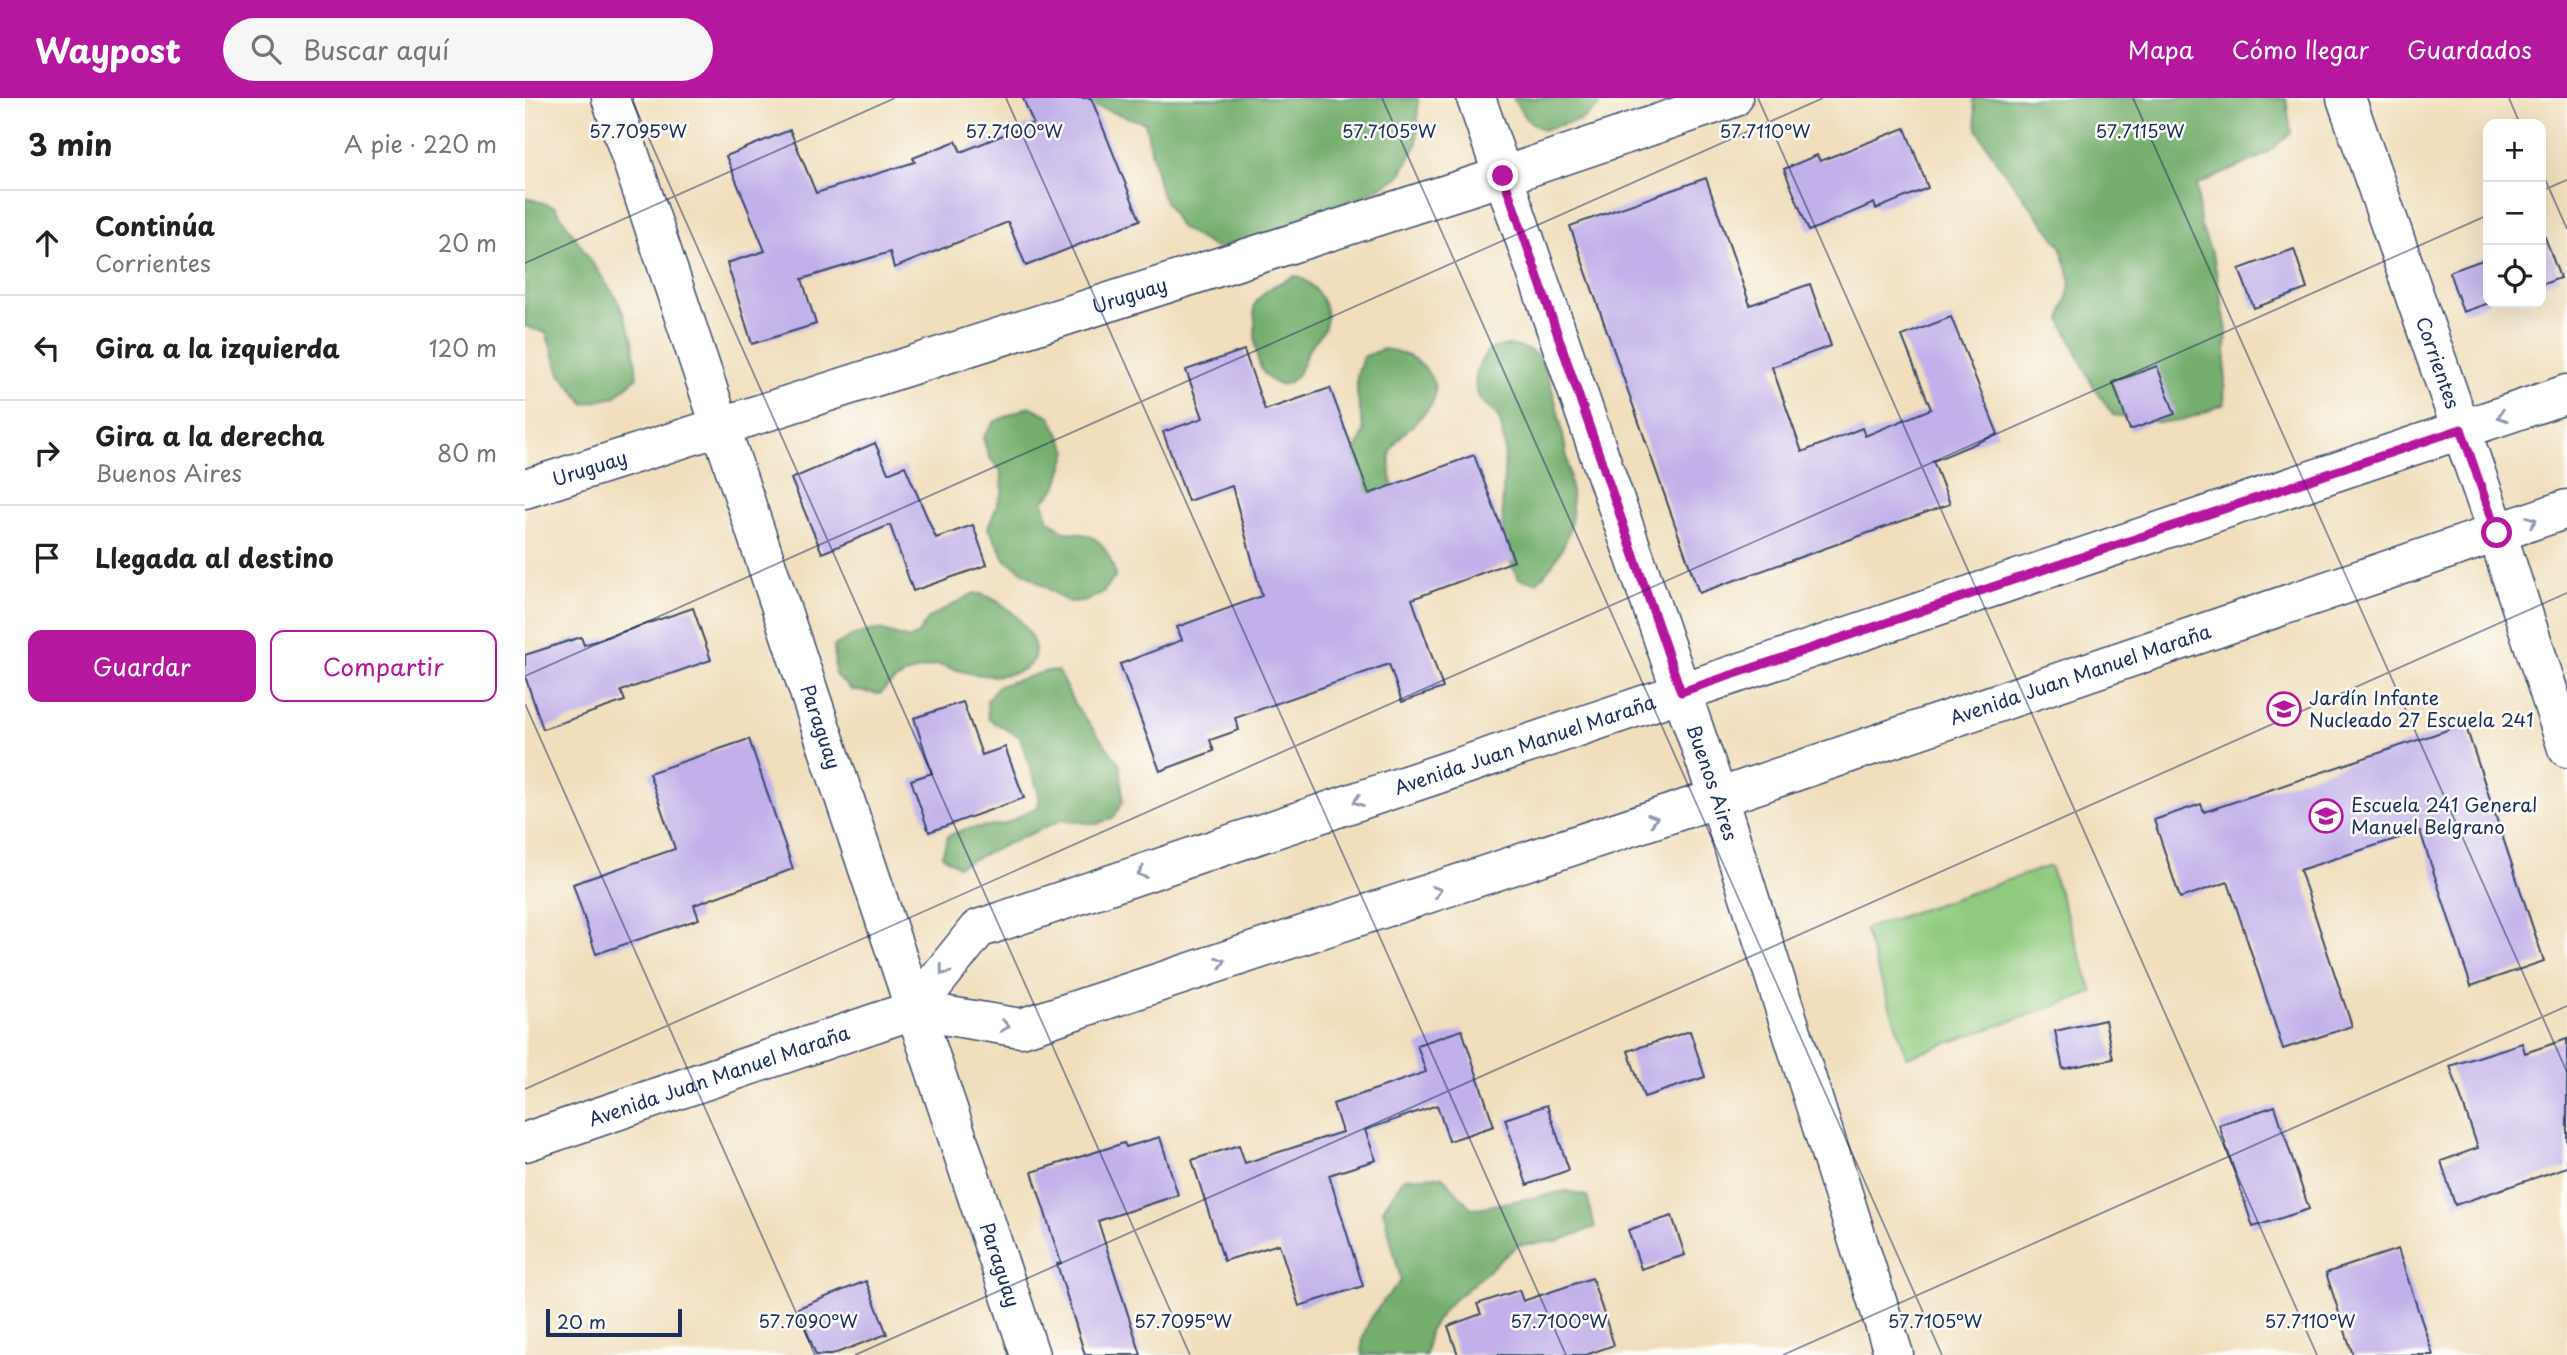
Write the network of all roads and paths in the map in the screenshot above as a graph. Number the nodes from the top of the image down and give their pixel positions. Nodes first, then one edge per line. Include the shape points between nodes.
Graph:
1 (611, 98) edge
2 (1476, 98) edge
3 (1733, 98) edge
4 (2346, 98) edge
5 (1503, 176) junction
6 (2567, 394) edge
7 (720, 426) junction
8 (2461, 429) junction
9 (525, 489) edge
10 (2567, 509) edge
11 (2497, 533) junction
12 (1681, 692) junction
13 (2567, 748) edge
14 (1718, 798) junction
15 (913, 1010) junction
16 (525, 1142) edge
17 (1030, 1355) edge
18 (1894, 1355) edge

1 - 7 street, Paraguay
2 - 5 street, Buenos Aires
3 - 5 street, Uruguay
4 - 8 street, Corrientes
5 - 7 street, Uruguay
5 - 12 street, Buenos Aires
6 -> 8 street, Avenida Juan Manuel Maraña
7 - 9 street, Uruguay
7 - 15 street, Paraguay
8 - 11 street, Corrientes
8 - 12 street, Avenida Juan Manuel Maraña
11 -> 10 street, Avenida Juan Manuel Maraña
11 - 13 street, Corrientes
11 - 14 street, Avenida Juan Manuel Maraña
12 - 14 street, Buenos Aires
12 -> 15 street, Avenida Juan Manuel Maraña via 978,929
15 -> 14 street, Avenida Juan Manuel Maraña via 1021,1028
14 - 18 street, Buenos Aires
15 - 16 street, Avenida Juan Manuel Maraña
15 - 17 street, Paraguay

